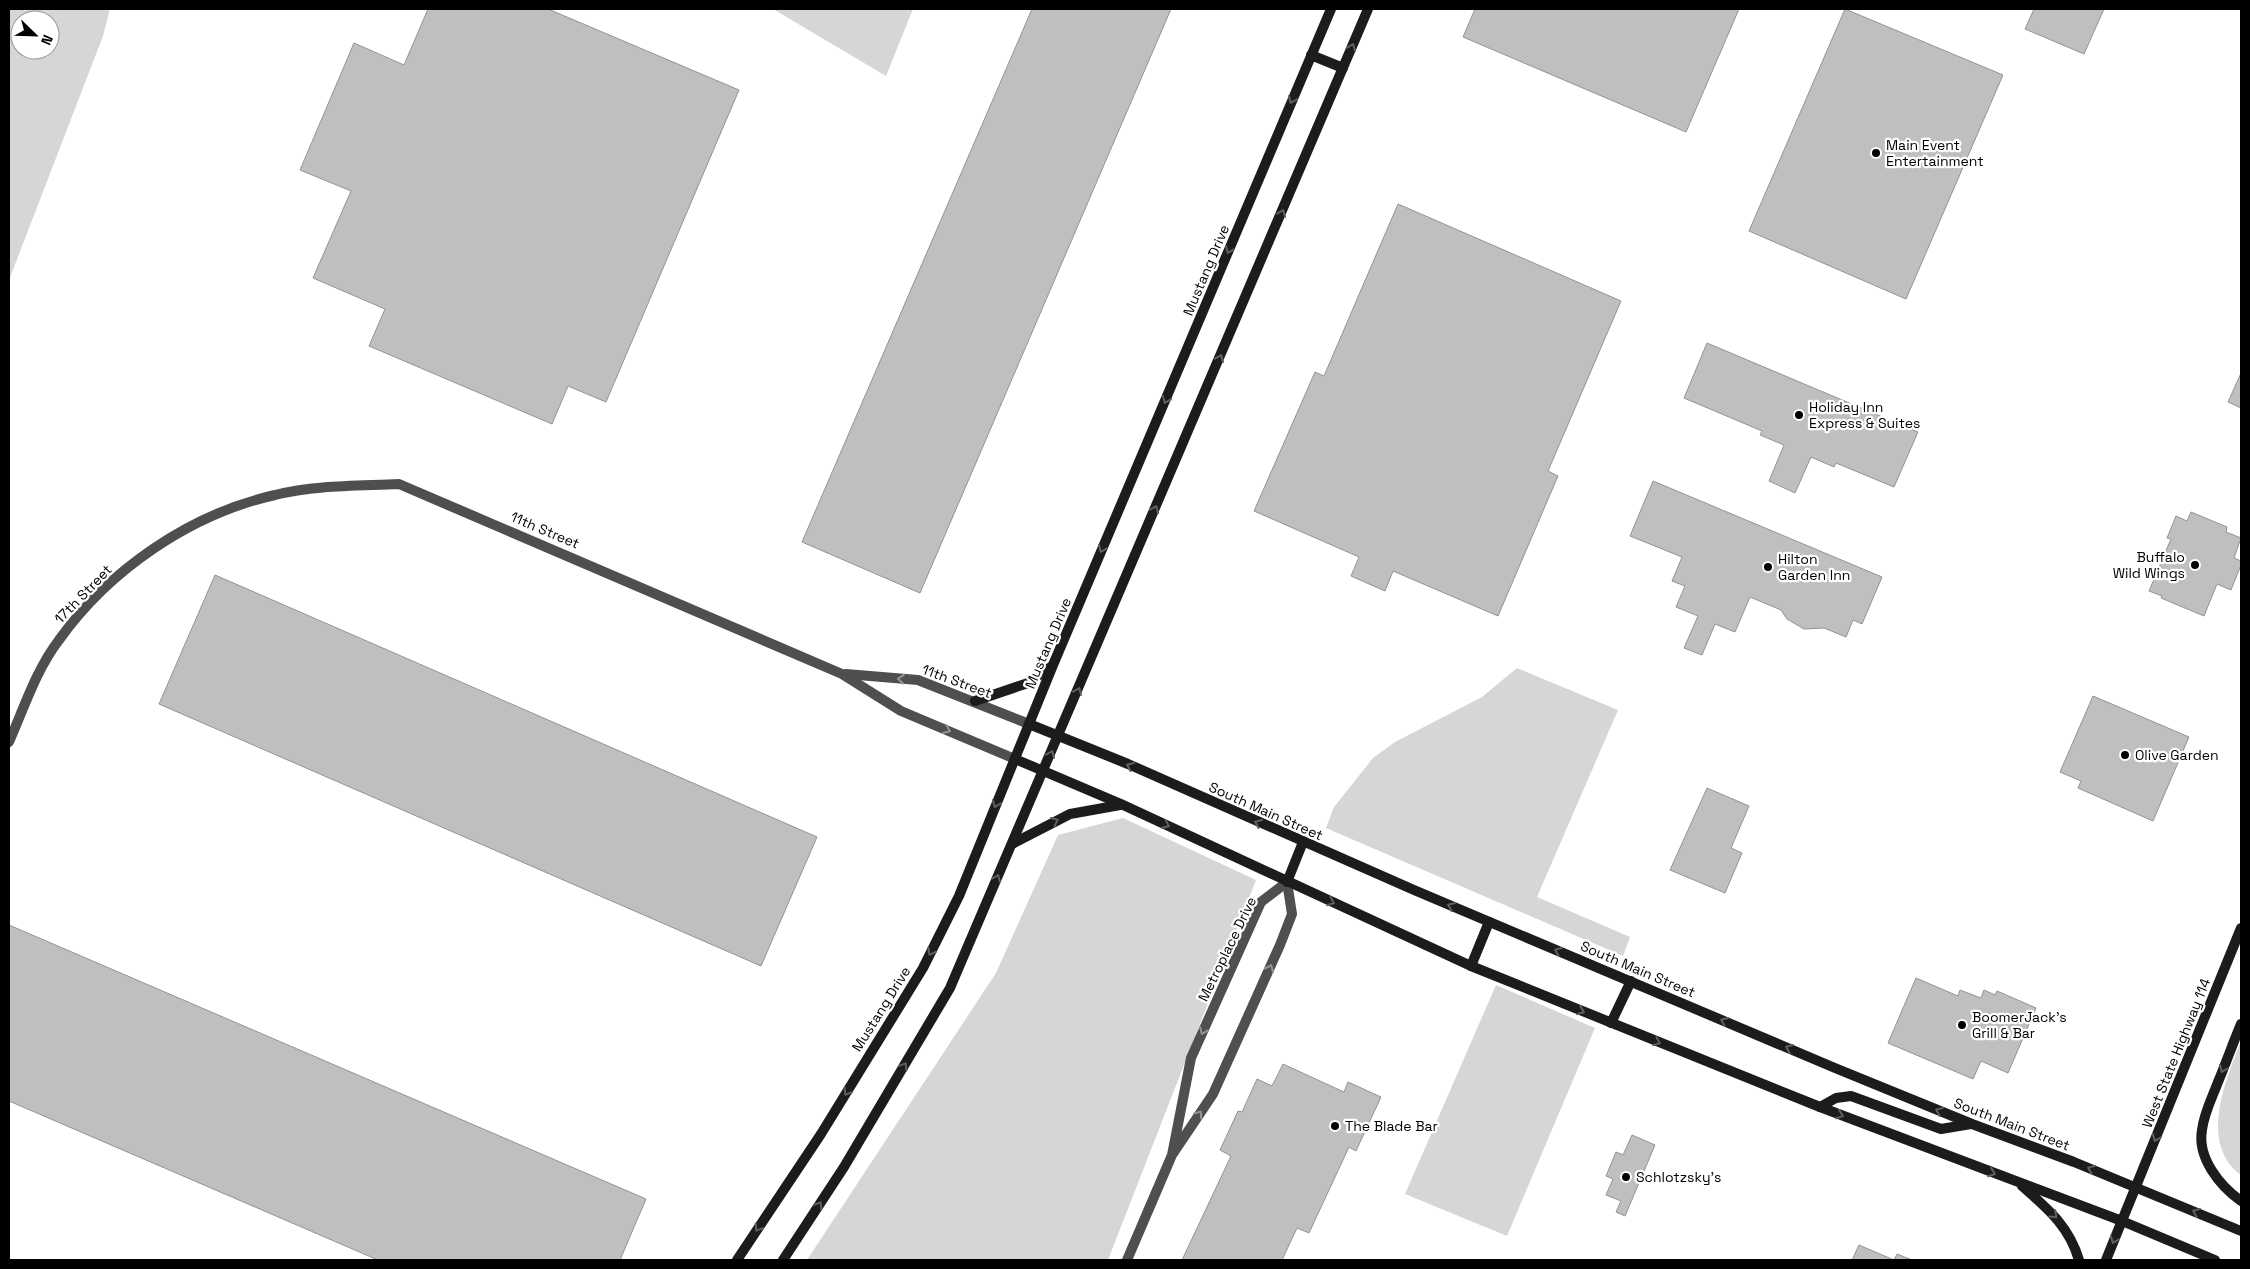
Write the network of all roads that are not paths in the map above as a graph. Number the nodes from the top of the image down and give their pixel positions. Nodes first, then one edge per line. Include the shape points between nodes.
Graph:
1 (1331, 9) edge
2 (1368, 9) edge
3 (1312, 55) junction
4 (1343, 68) junction
5 (226, 510) joint
6 (1053, 665) junction
7 (842, 674) junction
8 (975, 701) junction
9 (1029, 724) junction
10 (1059, 736) junction
11 (9, 742) edge
12 (1015, 759) junction
13 (1044, 771) junction
14 (1121, 804) junction
15 (1303, 842) junction
16 (1012, 844) junction
17 (1287, 882) junction
18 (1489, 922) junction
19 (2241, 928) edge
20 (1471, 966) junction
21 (1631, 981) junction
22 (1611, 1023) junction
23 (2241, 1024) edge
24 (1820, 1107) junction
25 (1972, 1124) junction
26 (1172, 1155) junction
27 (2017, 1182) junction
28 (2136, 1187) junction
29 (2241, 1201) edge
30 (2122, 1221) junction
31 (2241, 1230) edge
32 (737, 1260) edge
33 (783, 1260) edge
34 (1128, 1260) edge
35 (2080, 1260) edge
36 (2106, 1260) edge
37 (2215, 1260) edge

1 - 3 main road, Mustang Drive
4 -> 2 main road
3 - 4 main road
3 -> 6 main road, Mustang Drive
10 -> 4 main road
5 - 7 street, 11th Street via 277,494 399,484
5 - 11 street, 17th Street via 198,522 134,562 98,595 49,656
6 - 8 main road via 1028,683
6 - 9 main road, Mustang Drive
8 -> 7 street, 11th Street via 918,680
7 -> 12 street, 11th Street via 901,711
8 - 9 street, 11th Street
9 - 10 main road, South Main Street
9 - 12 main road, Mustang Drive
13 -> 10 main road
15 -> 10 main road, South Main Street
12 - 13 main road
12 -> 32 main road, Mustang Drive via 959,896 923,968 821,1134
13 - 14 main road
13 - 16 main road
16 -> 14 main road via 1070,814
14 -> 17 main road
15 - 17 main road
18 -> 15 main road, South Main Street
33 -> 16 main road via 844,1167 950,988
17 -> 20 main road
26 -> 17 street, Metroplace Drive via 1213,1094 1280,945 1292,914
17 -> 26 street, Metroplace Drive via 1261,902 1191,1058
18 - 20 main road
21 -> 18 main road, South Main Street
19 -> 28 main road, West State Highway 114
20 -> 22 main road
21 - 22 main road
25 -> 21 main road, South Main Street
22 -> 24 main road
23 -> 29 main road via 2201,1132 2202,1145 2214,1174
24 - 25 main road via 1836,1098 1851,1096 1941,1129
24 -> 27 main road
28 -> 25 main road, South Main Street
26 - 34 street, Metroplace Drive
27 - 30 main road
27 -> 35 main road via 2060,1221
28 - 30 main road, West State Highway 114
31 -> 28 main road, South Main Street
30 -> 36 main road, West State Highway 114
30 - 37 main road

